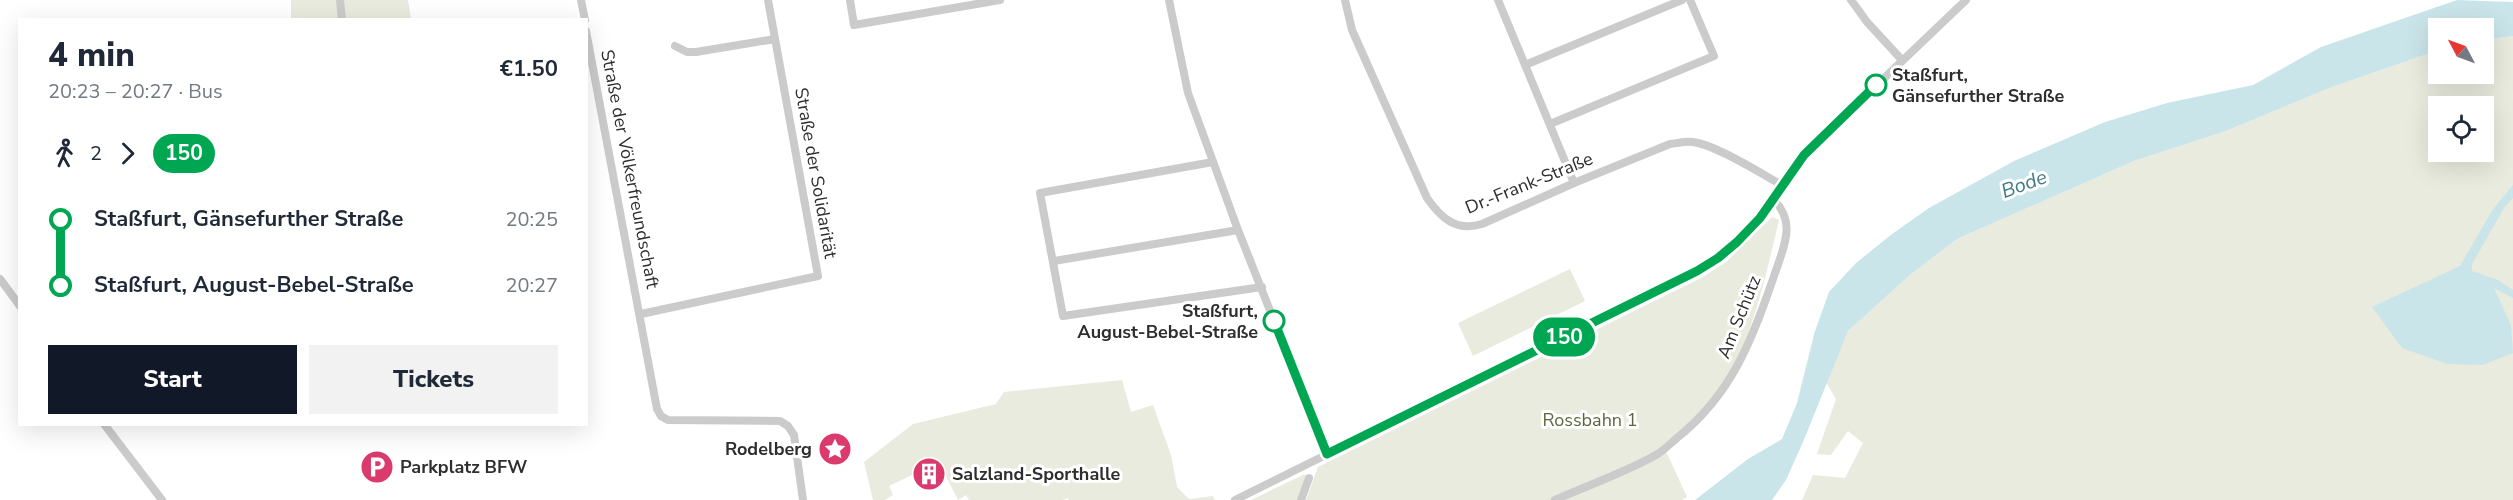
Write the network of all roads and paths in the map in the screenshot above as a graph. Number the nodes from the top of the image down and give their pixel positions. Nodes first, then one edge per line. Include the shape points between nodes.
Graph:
1 (340, 0) edge
2 (581, 0) edge
3 (768, 0) edge
4 (850, 0) edge
5 (1000, 0) edge
6 (1169, 0) edge
7 (1345, 0) edge
8 (1498, 0) edge
9 (1682, 0) edge
10 (1690, 0) edge
11 (1851, 0) edge
12 (1966, 0) edge
13 (342, 18) edge
14 (585, 18) edge
15 (775, 39) junction
16 (588, 42) edge
17 (675, 46) dead end
18 (1902, 60) junction
19 (1525, 65) junction
20 (1550, 124) junction
21 (1213, 162) junction
22 (1574, 183) junction
23 (1783, 186) junction
24 (1774, 200) junction
25 (1238, 230) junction
26 (1054, 261) junction
27 (0, 279) edge
28 (1262, 287) junction
29 (18, 303) edge
30 (641, 314) junction
31 (106, 426) edge
32 (1327, 454) junction
33 (1309, 478) dead end
34 (1302, 498) edge
35 (162, 500) edge
36 (803, 500) edge
37 (1235, 500) edge
38 (1555, 500) edge

1 - 13 street
2 - 14 street
3 - 15 street, Straße der Solidarität
4 - 5 street via 854,25
6 - 21 street via 1188,93
7 - 22 street, Dr.-Frank-Straße via 1352,30 1427,198 1445,218 1469,228
8 - 19 street
9 - 19 street
10 - 20 street via 1714,56
11 - 18 street
12 - 18 street
15 - 17 street via 696,52
15 - 30 street, Straße der Solidarität via 818,276
16 - 30 street, Straße der Völkerfreundschaft
18 - 23 street via 1811,148
19 - 20 street
20 - 22 street
21 - 25 street
21 - 26 street via 1040,193
22 - 23 street, Dr.-Frank-Straße via 1670,144 1692,142
23 - 24 street
24 - 32 street via 1737,242 1708,265
24 - 38 street, Am Schütz via 1788,227 1749,347 1728,384 1693,425 1657,454
25 - 26 street
25 - 28 street
26 - 28 street via 1063,316
27 - 29 street
28 - 32 street
30 - 36 street, Straße der Völkerfreundschaft via 661,416 668,420 780,421 794,435
31 - 35 street
32 - 37 street
33 - 34 street

